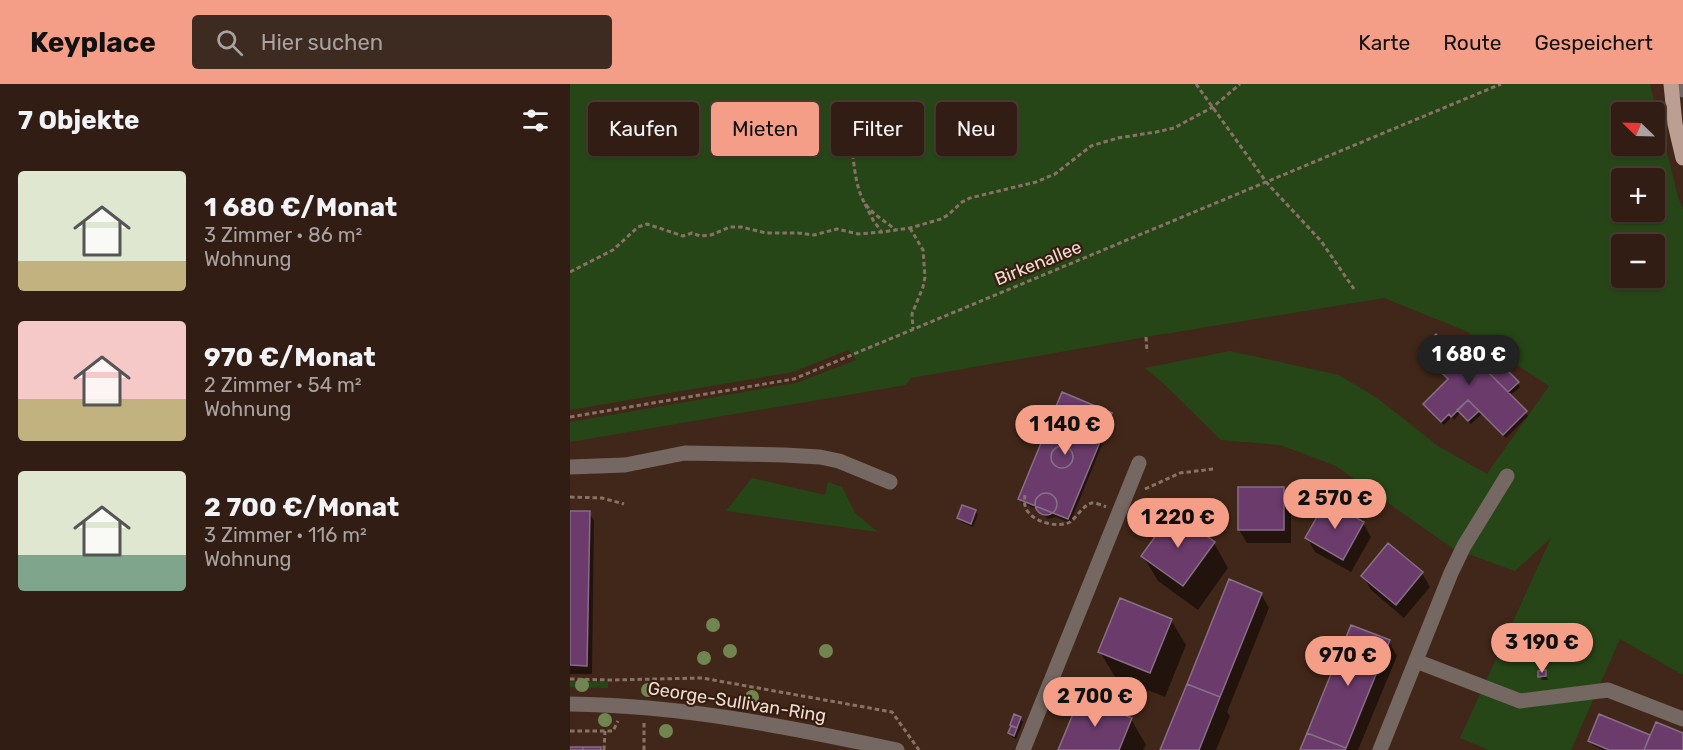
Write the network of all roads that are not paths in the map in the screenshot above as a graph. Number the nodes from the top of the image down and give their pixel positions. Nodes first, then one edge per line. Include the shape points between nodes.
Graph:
1 (1671, 84) edge
2 (1681, 84) edge
3 (1683, 90) edge
4 (1683, 158) edge
5 (1139, 462) dead end
6 (570, 467) edge
7 (1507, 476) dead end
8 (890, 482) dead end
9 (1416, 661) junction
10 (570, 704) edge
11 (1683, 719) edge
12 (897, 750) edge
13 (1023, 750) edge
14 (1380, 750) edge

1 - 4 main road via 1674,124
2 - 3 street
5 - 13 street
6 - 8 street via 625,465 685,453 784,455 839,461
7 - 9 street via 1464,546
9 - 11 street via 1520,701 1608,690
9 - 14 street
10 - 12 street, George-Sullivan-Ring via 626,705 728,718

